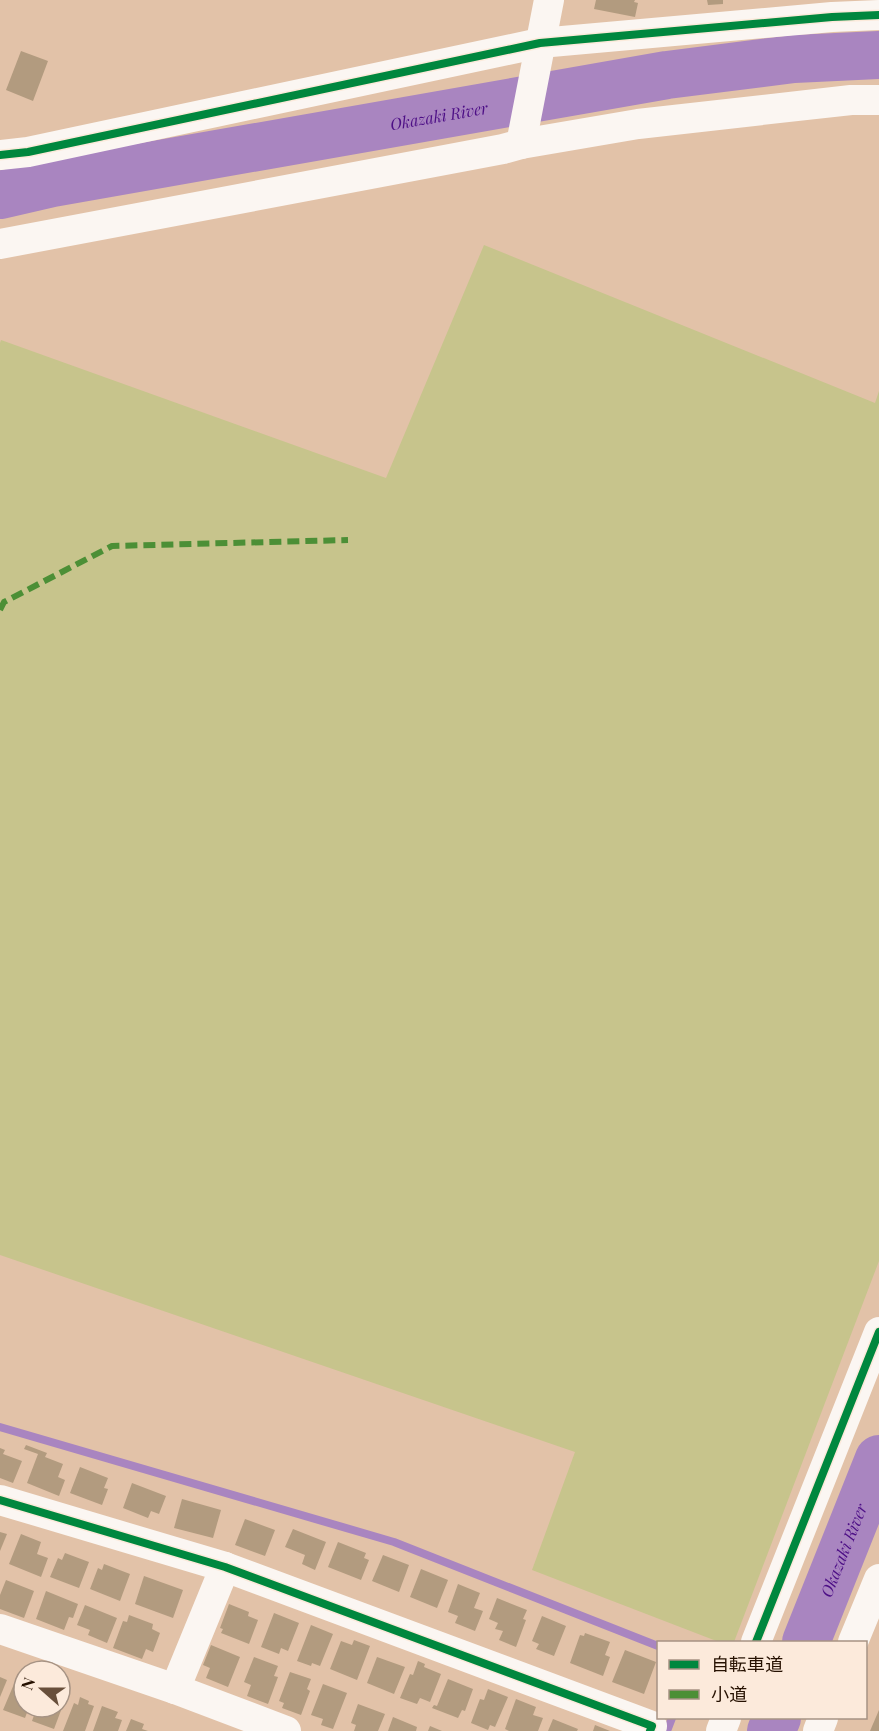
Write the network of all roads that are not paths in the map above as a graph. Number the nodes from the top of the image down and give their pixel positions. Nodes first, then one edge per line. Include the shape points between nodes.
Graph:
1 (549, 0) edge
2 (879, 15) edge
3 (540, 43) junction
4 (879, 100) edge
5 (521, 140) junction
6 (0, 155) edge
7 (0, 244) edge
8 (879, 1332) edge
9 (0, 1500) edge
10 (225, 1567) junction
11 (879, 1579) edge
12 (0, 1629) edge
13 (756, 1641) edge
14 (854, 1641) edge
15 (175, 1689) junction
16 (286, 1731) edge
17 (650, 1731) edge

1 - 3 street
2 - 3 street
3 - 5 street
3 - 6 street via 40,150
4 - 5 street via 851,100
5 - 7 street via 468,155
8 - 13 street
9 - 10 street
10 - 15 street
10 - 17 street via 652,1726
11 - 14 street
12 - 15 street
15 - 16 street

